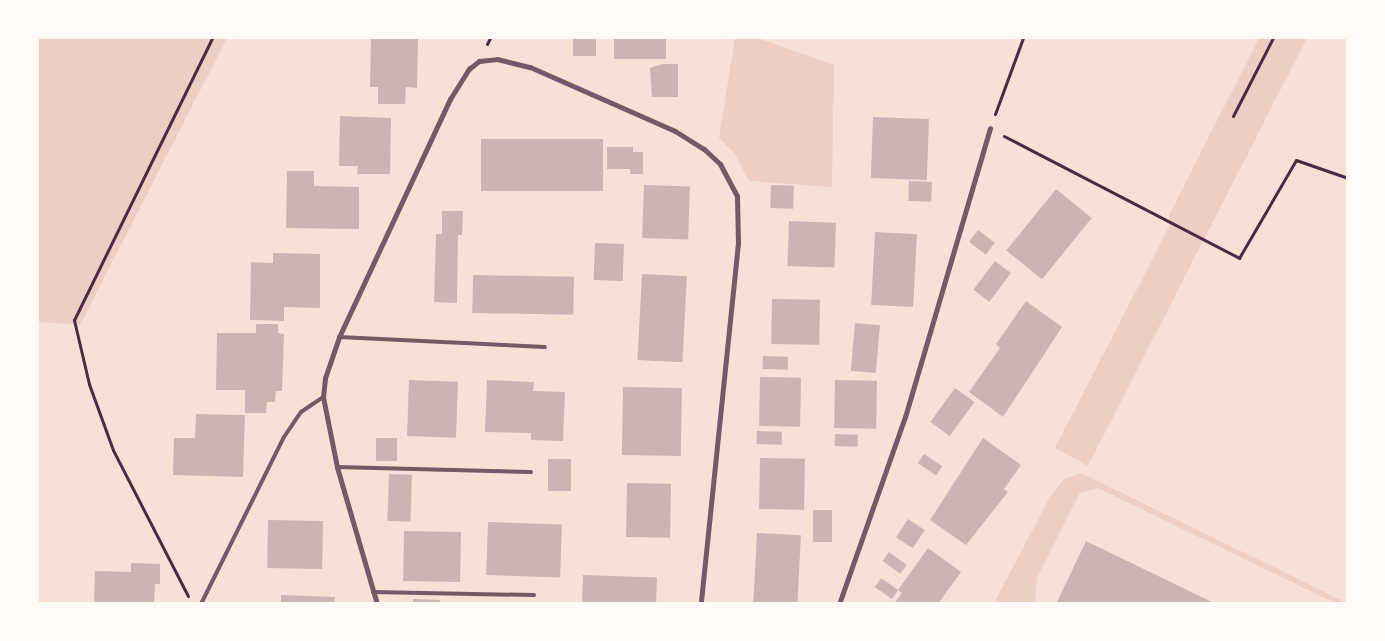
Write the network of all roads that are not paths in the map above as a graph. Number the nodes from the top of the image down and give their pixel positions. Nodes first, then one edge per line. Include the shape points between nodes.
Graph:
1 (990, 128) road end
2 (339, 337) junction
3 (545, 347) dead end
4 (323, 397) junction
5 (338, 467) junction
6 (531, 472) dead end
7 (373, 592) junction
8 (534, 595) dead end
9 (202, 604) edge
10 (377, 604) edge
11 (701, 604) edge
12 (839, 604) edge

1 - 12 street via 905,417
2 - 3 lane
2 - 4 street via 325,378
2 - 11 street via 450,99 469,69 479,61 497,59 530,67 675,131 704,149 720,164 737,196 738,243
4 - 5 street
4 - 9 lane via 301,412 284,437
5 - 6 lane
5 - 7 street
7 - 8 lane
7 - 10 street

